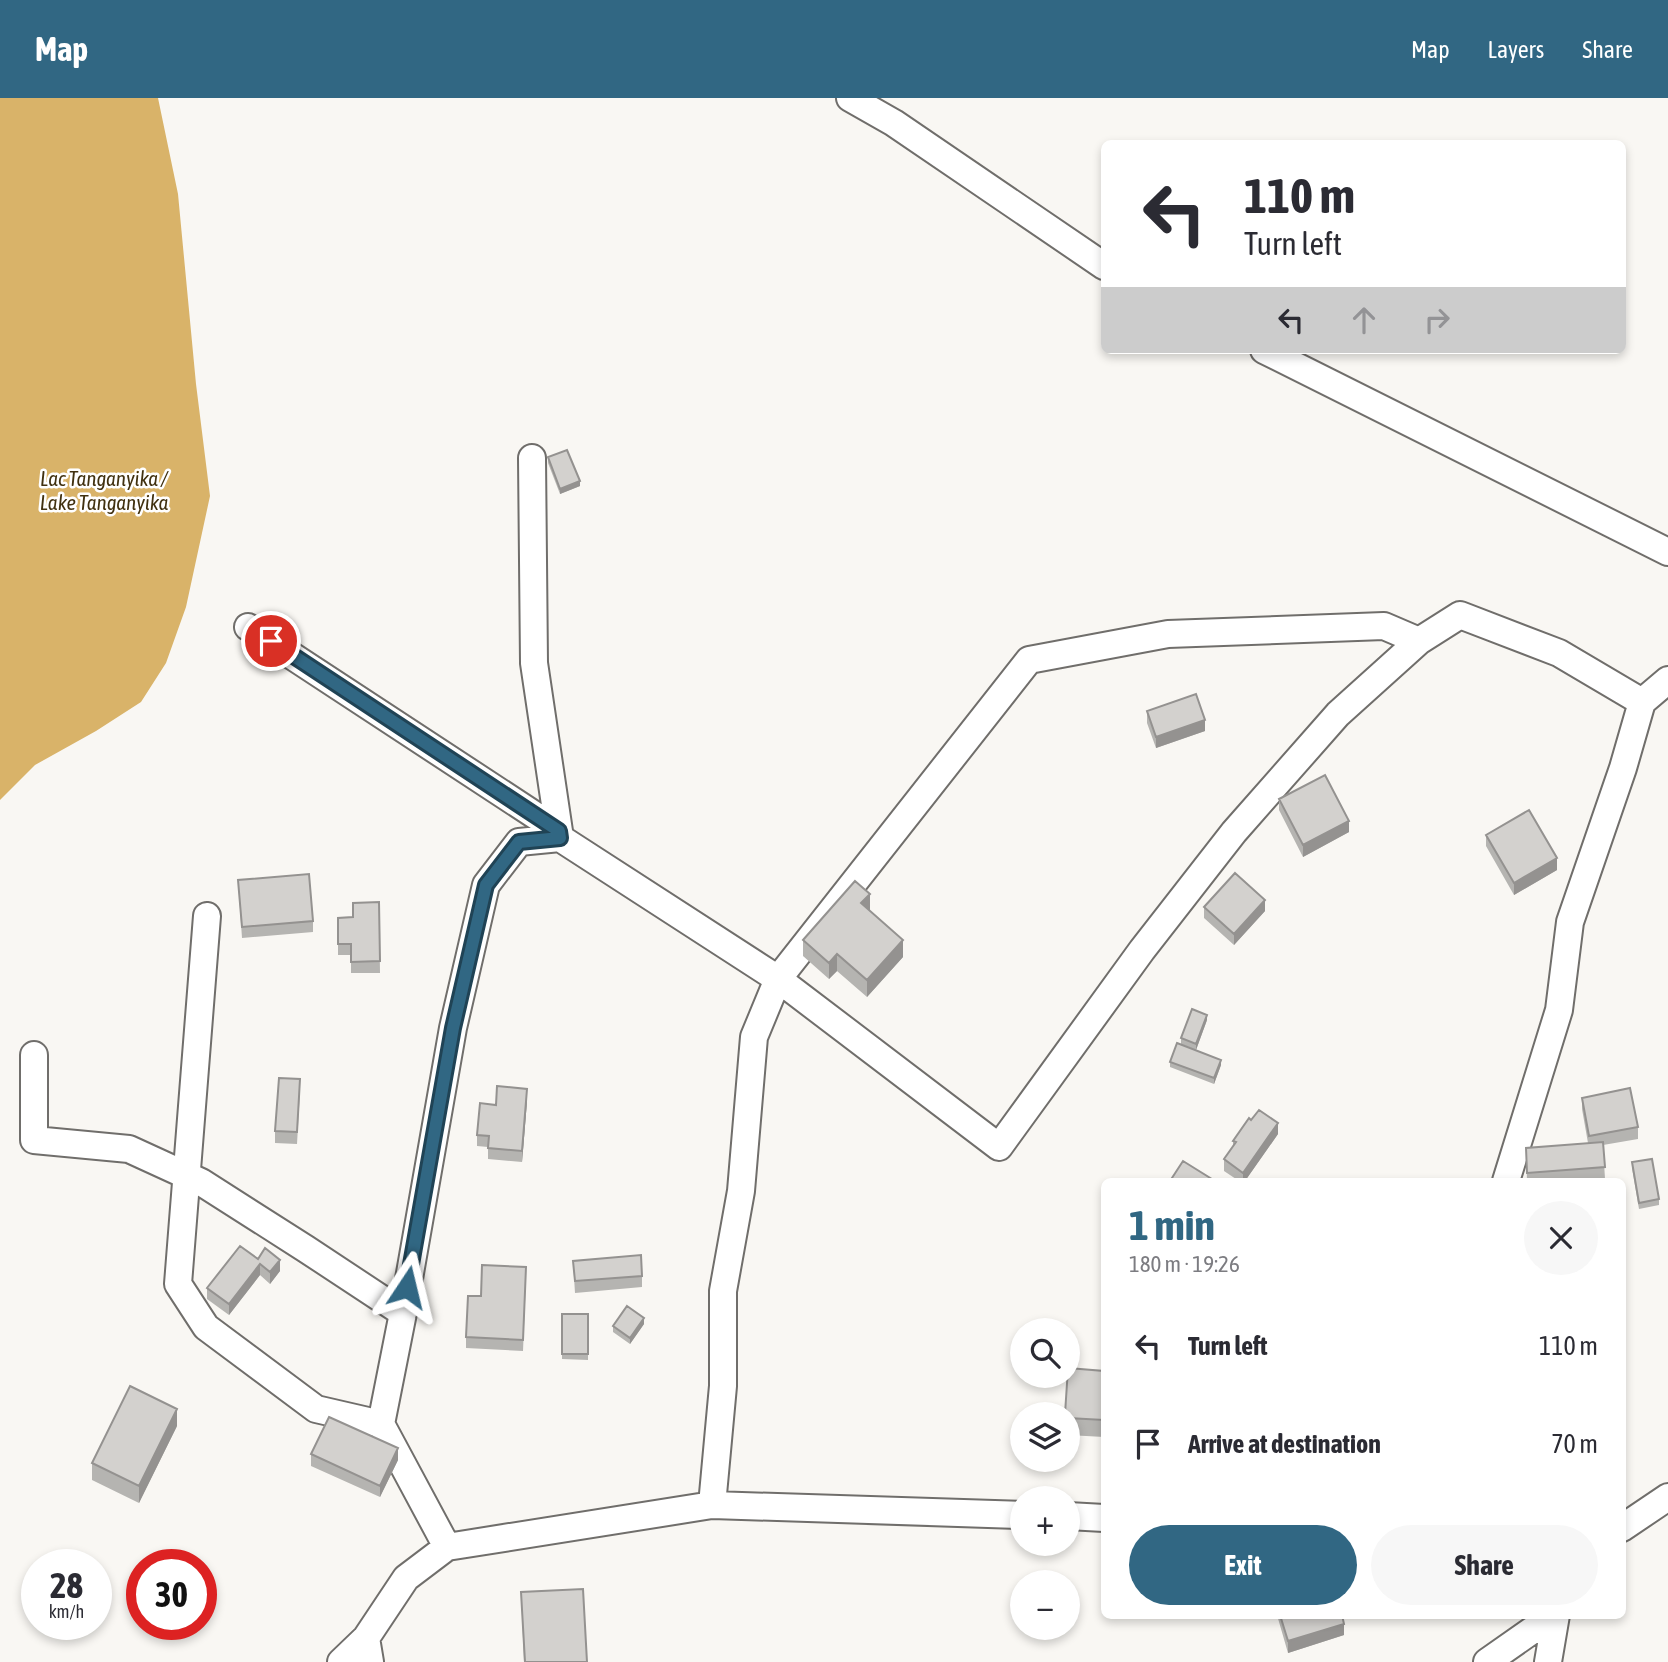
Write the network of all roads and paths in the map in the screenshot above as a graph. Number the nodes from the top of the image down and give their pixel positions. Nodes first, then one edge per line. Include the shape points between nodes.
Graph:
1 (850, 98) edge
2 (1101, 265) edge
3 (1272, 354) edge
4 (532, 458) dead end
5 (1668, 552) edge
6 (248, 626) dead end
7 (1419, 641) junction
8 (1668, 680) edge
9 (1642, 702) junction
10 (560, 835) junction
11 (207, 916) dead end
12 (778, 979) junction
13 (34, 1055) dead end
14 (187, 1176) junction
15 (1508, 1178) edge
16 (403, 1313) junction
17 (381, 1424) junction
18 (1668, 1497) edge
19 (712, 1505) junction
20 (1010, 1515) edge
21 (1080, 1517) edge
22 (1101, 1518) edge
23 (1626, 1525) edge
24 (447, 1547) junction
25 (1549, 1619) edge
26 (1554, 1619) edge
27 (368, 1650) edge
28 (341, 1662) edge
29 (1487, 1662) edge
30 (1548, 1662) edge

1 - 2 street via 894,123
3 - 5 street
4 - 10 street via 534,663
6 - 10 street
7 - 9 street via 1460,615 1559,653
7 - 12 street via 1384,626 1168,634 1029,660
7 - 12 street via 1338,714 1234,832 999,1147
8 - 9 street
9 - 15 street via 1570,922 1559,1010
10 - 12 street
10 - 16 street via 519,842 486,885 453,1028
11 - 14 street
12 - 19 street via 754,1037 741,1191 723,1291 723,1386
13 - 14 street via 34,1140 129,1149
14 - 16 street
14 - 17 street via 178,1284 206,1327 316,1409
16 - 17 street
17 - 24 street
18 - 23 street
19 - 20 street
19 - 24 street
21 - 22 street
24 - 27 street via 406,1578
25 - 29 street
26 - 30 street
27 - 28 street

